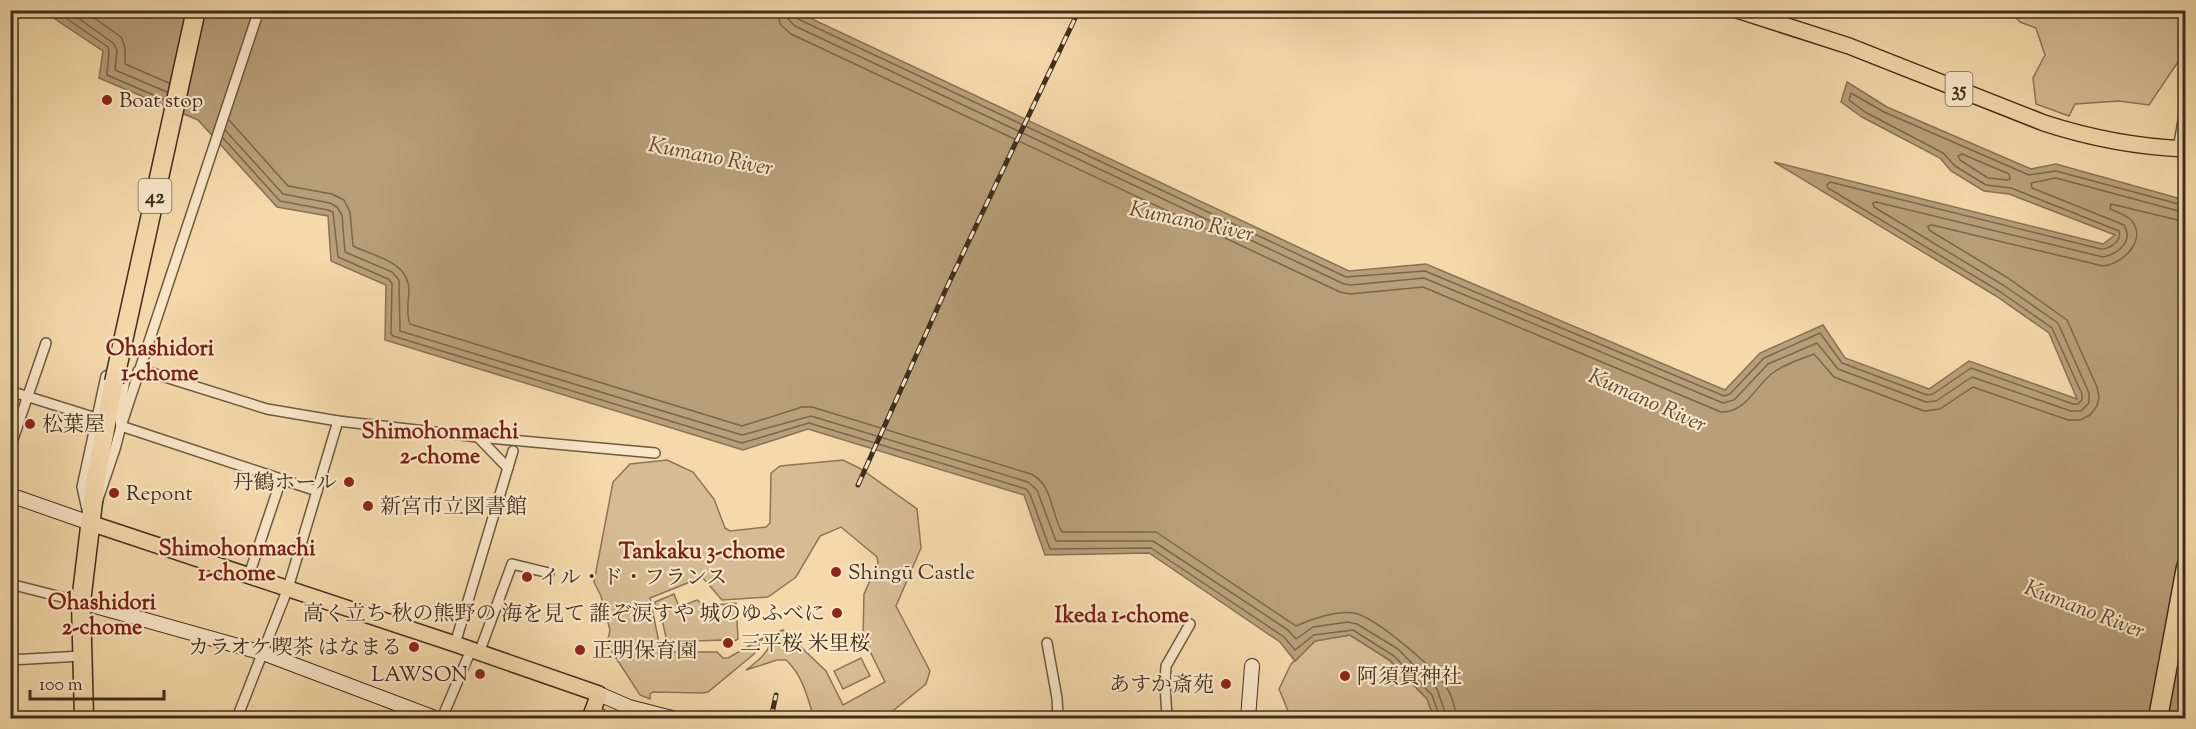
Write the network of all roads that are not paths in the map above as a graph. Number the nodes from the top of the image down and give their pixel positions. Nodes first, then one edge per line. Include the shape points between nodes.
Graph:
1 (196, 10) edge
2 (259, 10) edge
3 (1737, 10) edge
4 (2186, 104) edge
5 (2182, 149) edge
6 (46, 342) dead end
7 (139, 369) junction
8 (10, 391) edge
9 (28, 396) junction
10 (96, 418) junction
11 (338, 421) junction
12 (121, 426) junction
13 (478, 437) junction
14 (10, 448) edge
15 (513, 452) dead end
16 (655, 453) dead end
17 (508, 468) junction
18 (281, 480) junction
19 (317, 491) junction
20 (10, 495) edge
21 (90, 523) junction
22 (2186, 567) edge
23 (549, 573) dead end
24 (249, 575) junction
25 (10, 584) edge
26 (288, 588) junction
27 (81, 602) junction
28 (2186, 614) edge
29 (1190, 624) dead end
30 (1047, 643) dead end
31 (455, 644) junction
32 (475, 652) junction
33 (263, 653) junction
34 (82, 656) junction
35 (10, 660) edge
36 (1252, 666) dead end
37 (597, 710) edge
38 (84, 718) edge
39 (237, 718) edge
40 (435, 718) edge
41 (442, 718) edge
42 (672, 718) edge
43 (1058, 718) edge
44 (1167, 718) edge
45 (1248, 718) edge
46 (2158, 718) edge
47 (2167, 718) edge

1 - 21 highway, 42, bridge via 114,382
2 - 7 street
3 - 5 main road, 35 via 1849,46 2075,133
4 - 5 street
6 - 9 street
7 - 11 street via 267,409
7 - 12 street
8 - 9 street
9 - 10 street
9 - 14 street
10 - 12 street via 106,376 123,377
10 - 21 street via 82,487
11 - 13 street
11 - 19 street
12 - 18 street
12 - 21 street
13 - 16 street
13 - 17 street
15 - 17 street
17 - 31 street
18 - 19 street
18 - 24 street
19 - 26 street
20 - 21 street
21 - 24 main road
21 - 27 highway, 42
22 - 46 highway
23 - 32 street via 512,564
24 - 26 main road
25 - 27 street
26 - 31 main road
26 - 33 street
27 - 33 street
27 - 34 highway, 42
28 - 47 highway
29 - 44 street via 1166,666
30 - 43 street
31 - 32 main road
32 - 37 main road
32 - 41 street
33 - 39 street
33 - 40 street
34 - 35 street
34 - 38 highway, 42
36 - 45 street
37 - 42 street via 629,707

